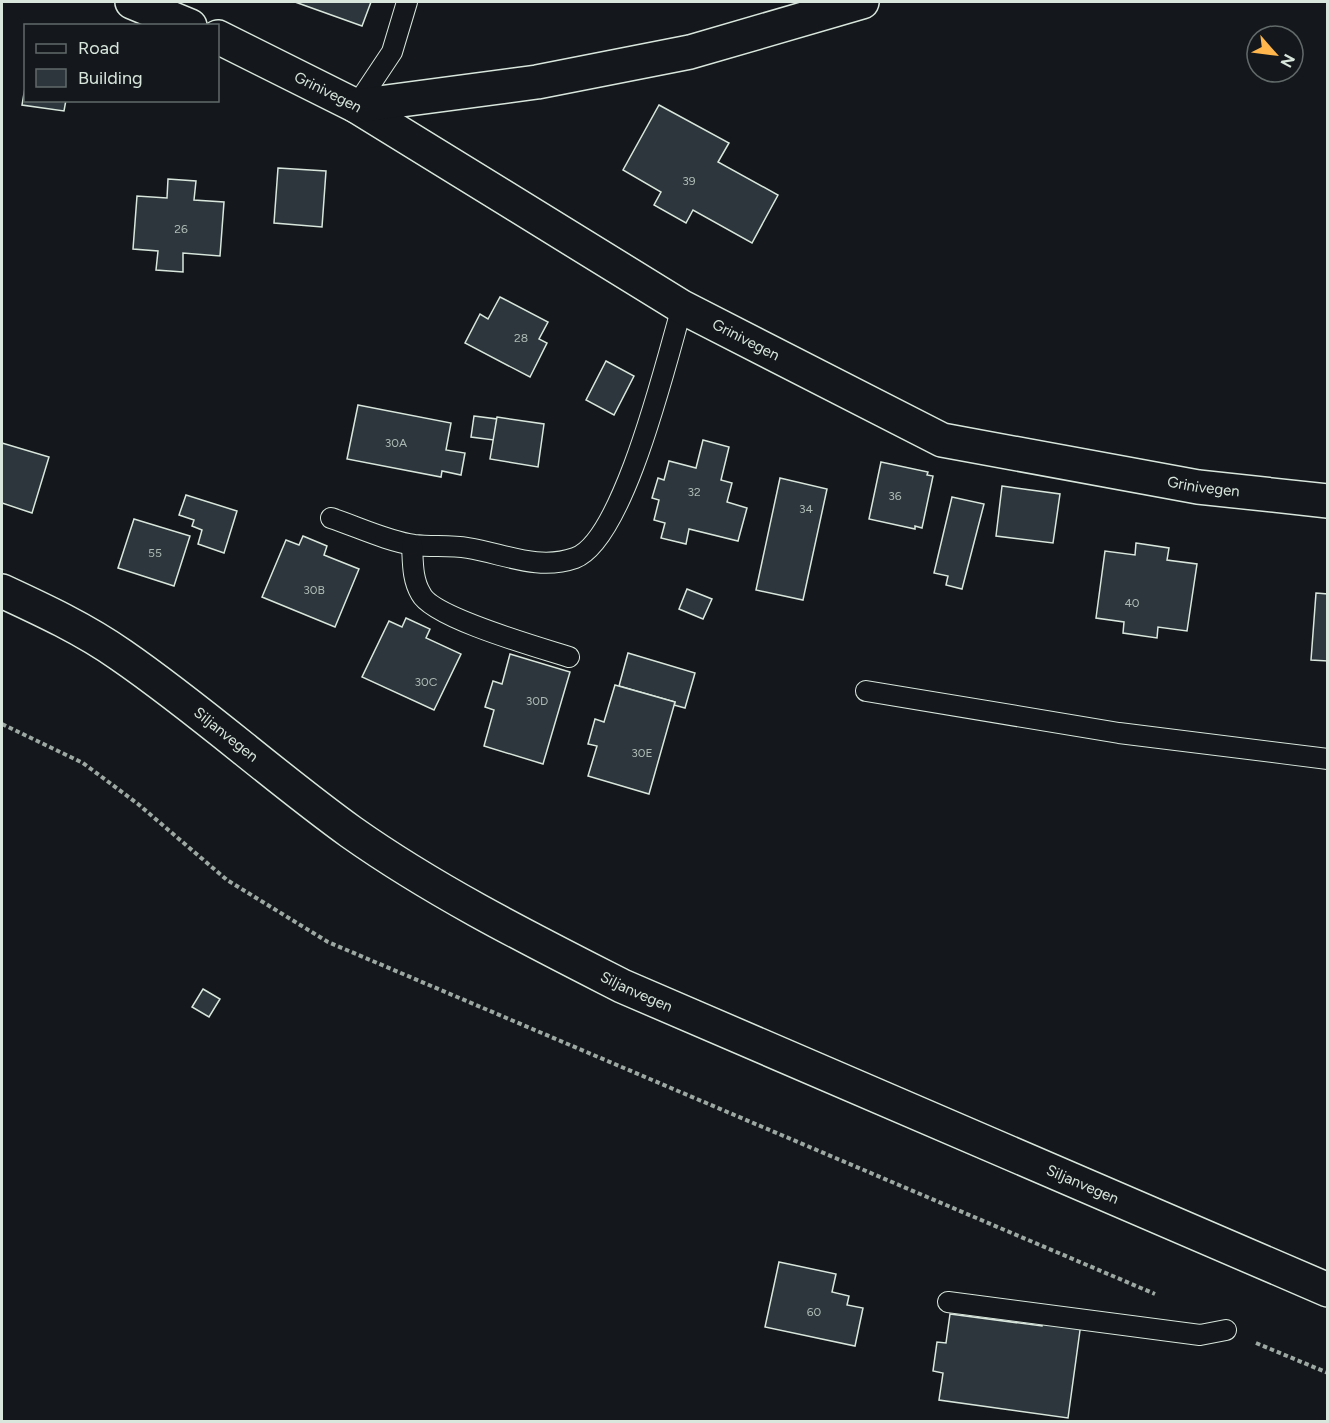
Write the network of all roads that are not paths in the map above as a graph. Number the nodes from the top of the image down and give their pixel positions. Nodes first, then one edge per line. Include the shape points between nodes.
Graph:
1 (132, 2) edge
2 (407, 2) edge
3 (862, 2) edge
4 (185, 24) edge
5 (219, 38) edge
6 (356, 106) junction
7 (682, 308) junction
8 (1328, 501) edge
9 (332, 518) dead end
10 (412, 545) junction
11 (2, 591) edge
12 (569, 657) dead end
13 (866, 691) dead end
14 (1328, 759) edge
15 (1328, 1290) edge
16 (948, 1302) dead end
17 (1226, 1330) road end

1 - 4 street
2 - 6 lane via 392,52
3 - 6 street via 690,52 537,82
5 - 6 street, Grinivegen
6 - 7 street, Grinivegen
7 - 8 street, Grinivegen via 942,440 1198,487
7 - 10 lane via 619,506 593,545 577,557 555,563 533,563 468,548
9 - 10 lane
10 - 12 lane via 414,577 422,597 438,609
11 - 15 street, Siljanvegen via 52,614 120,654 352,832 520,934 622,986
13 - 14 lane via 1119,733
16 - 17 lane via 1200,1335

